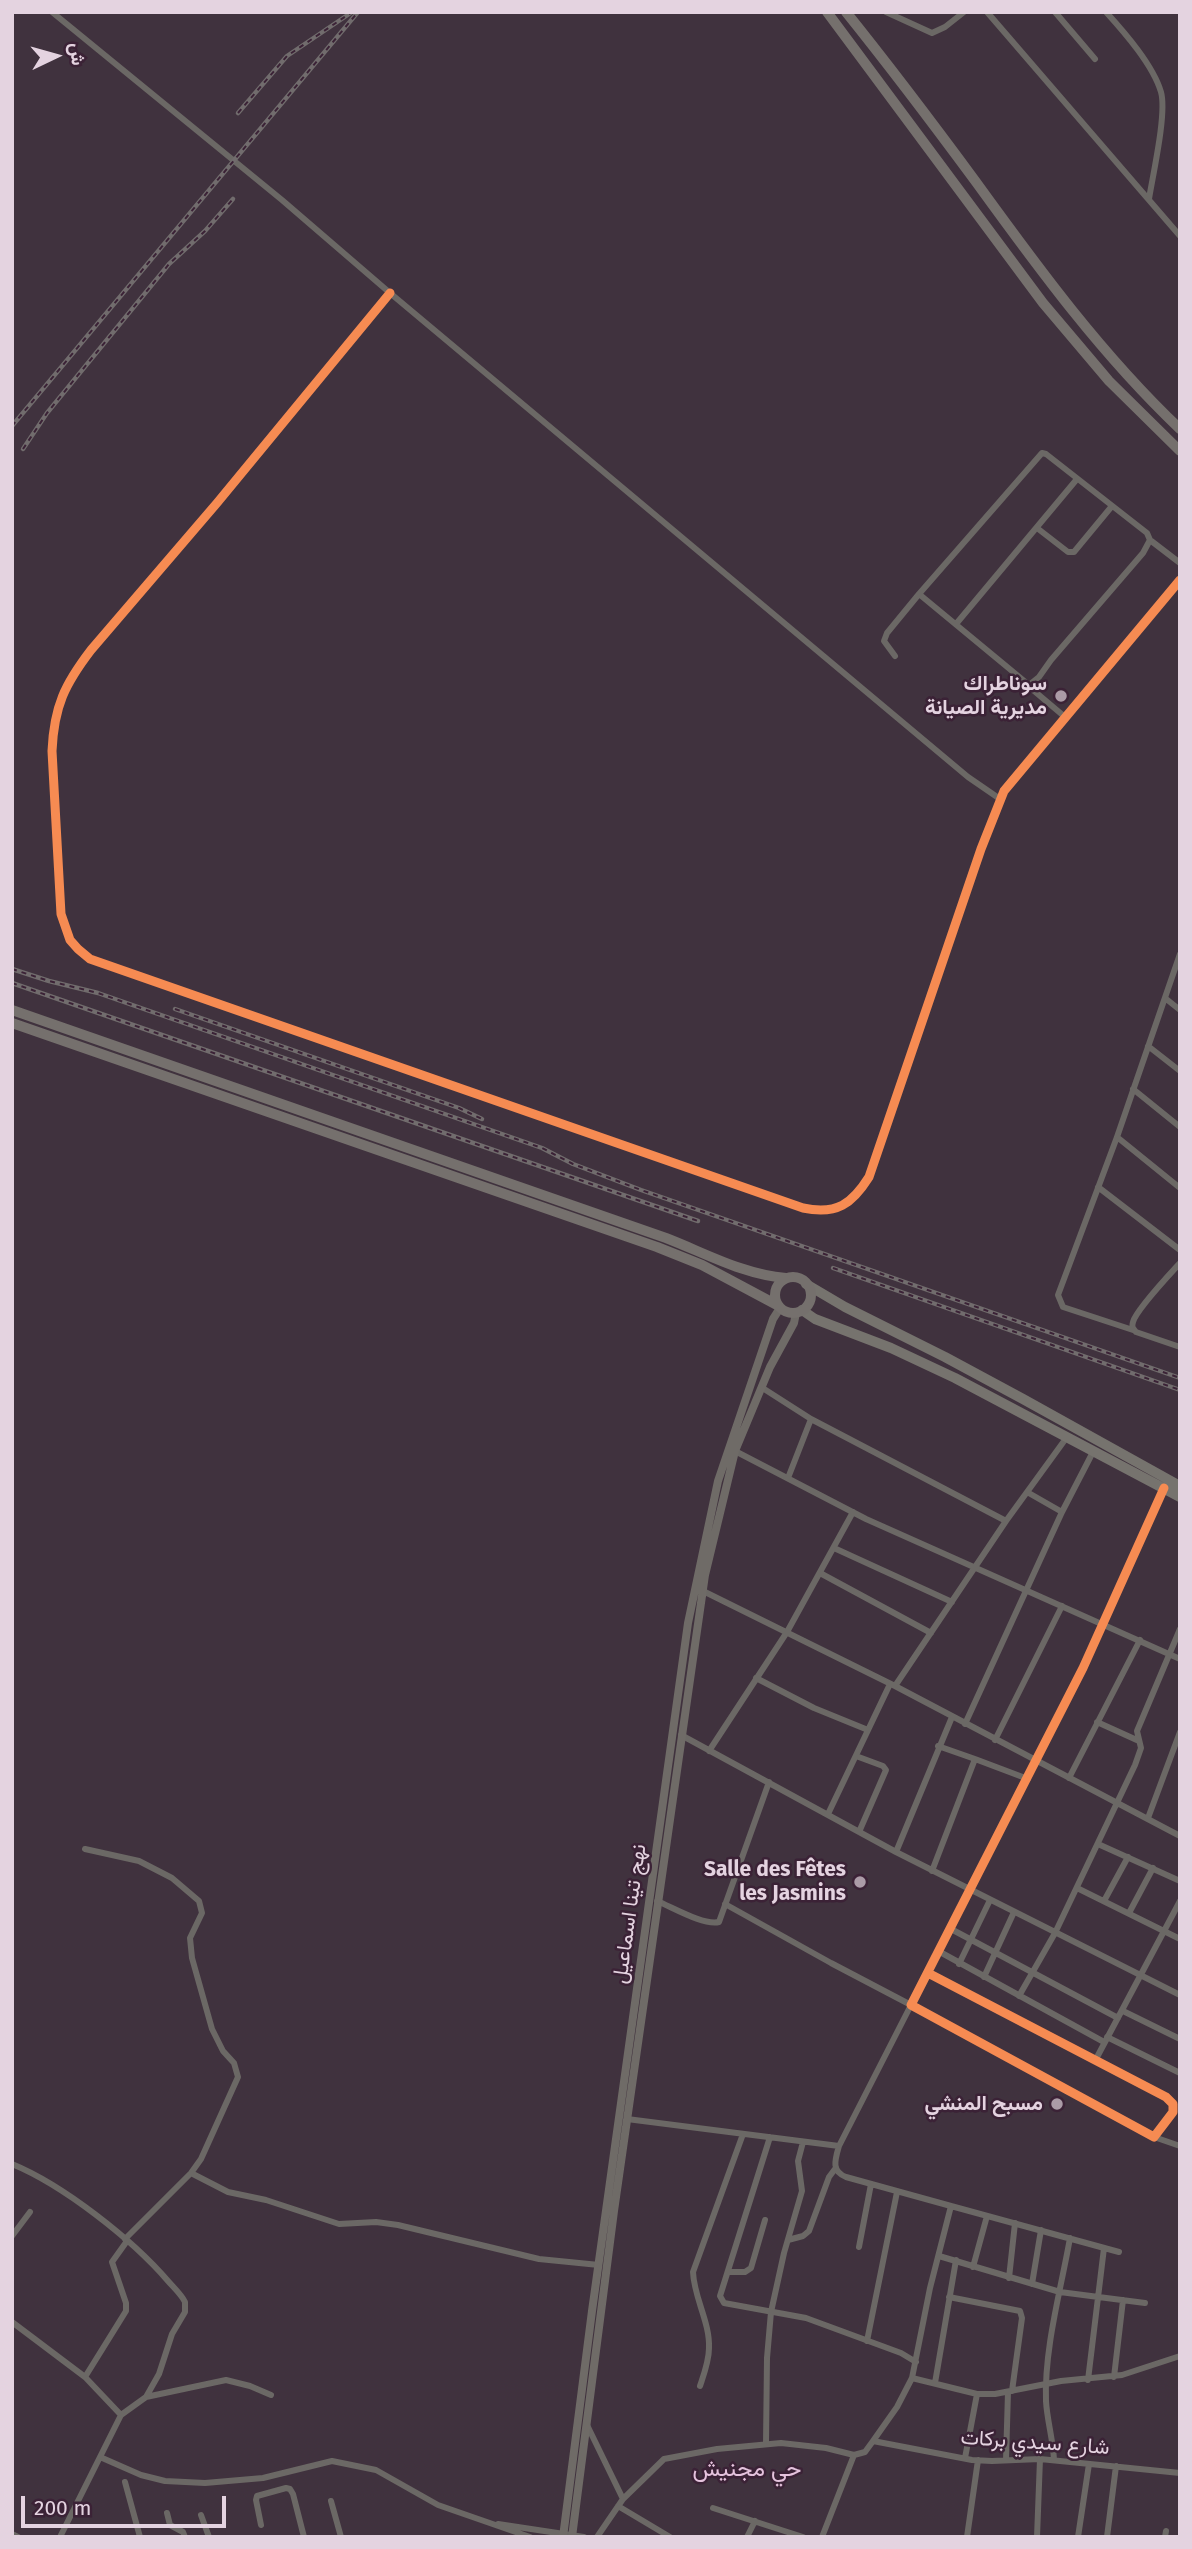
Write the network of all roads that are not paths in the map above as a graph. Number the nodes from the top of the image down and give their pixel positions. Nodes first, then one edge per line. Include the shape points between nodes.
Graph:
1 (52, 12) edge
2 (827, 12) edge
3 (846, 12) edge
4 (886, 12) edge
5 (964, 12) edge
6 (987, 12) edge
7 (1055, 12) edge
8 (1106, 12) edge
9 (1095, 59) dead end
10 (1149, 199) junction
11 (1180, 236) edge
12 (390, 293) junction
13 (1180, 429) edge
14 (1180, 451) edge
15 (1077, 479) junction
16 (1112, 506) junction
17 (1037, 528) junction
18 (1150, 540) junction
19 (1180, 563) edge
20 (1180, 580) edge
21 (919, 593) junction
22 (956, 624) junction
23 (895, 656) dead end
24 (1031, 685) junction
25 (1066, 717) junction
26 (1000, 799) junction
27 (1180, 954) edge
28 (1165, 998) junction
29 (12, 1010) edge
30 (1180, 1010) edge
31 (12, 1023) edge
32 (1148, 1046) junction
33 (1180, 1071) edge
34 (1133, 1089) junction
35 (1180, 1127) edge
36 (1117, 1137) junction
37 (1098, 1187) junction
38 (1180, 1188) edge
39 (1180, 1250) edge
40 (1180, 1263) edge
41 (786, 1278) junction
42 (806, 1284) junction
43 (779, 1306) junction
44 (799, 1311) junction
45 (1133, 1330) junction
46 (1179, 1344) edge
47 (761, 1387) junction
48 (811, 1419) junction
49 (1066, 1437) junction
50 (1094, 1450) junction
51 (735, 1451) junction
52 (788, 1478) junction
53 (1180, 1486) edge
54 (1164, 1488) junction
55 (1027, 1492) junction
56 (1180, 1497) edge
57 (853, 1512) junction
58 (1062, 1512) junction
59 (1006, 1521) junction
60 (834, 1548) junction
61 (976, 1567) junction
62 (820, 1573) junction
63 (1027, 1590) junction
64 (703, 1591) junction
65 (953, 1602) junction
66 (1062, 1606) junction
67 (1103, 1625) junction
68 (1180, 1629) edge
69 (787, 1632) junction
70 (931, 1633) junction
71 (1140, 1640) junction
72 (1170, 1654) junction
73 (1180, 1659) edge
74 (756, 1678) junction
75 (892, 1685) junction
76 (952, 1717) junction
77 (1097, 1722) junction
78 (965, 1724) junction
79 (869, 1730) junction
80 (673, 1731) junction
81 (1180, 1732) edge
82 (683, 1735) junction
83 (995, 1740) junction
84 (1139, 1741) junction
85 (939, 1746) junction
86 (709, 1751) junction
87 (856, 1756) junction
88 (975, 1759) junction
89 (1037, 1761) junction
90 (1069, 1777) junction
91 (1028, 1779) junction
92 (769, 1782) junction
93 (1117, 1803) junction
94 (828, 1814) junction
95 (1147, 1818) junction
96 (859, 1832) junction
97 (1179, 1835) edge
98 (1098, 1844) junction
99 (85, 1849) dead end
100 (896, 1852) junction
101 (1128, 1857) junction
102 (1153, 1868) junction
103 (932, 1871) junction
104 (1180, 1881) edge
105 (970, 1888) junction
106 (1077, 1888) junction
107 (654, 1900) junction
108 (990, 1900) junction
109 (1104, 1901) junction
110 (1180, 1901) edge
111 (725, 1904) junction
112 (1014, 1912) junction
113 (1129, 1913) junction
114 (951, 1929) junction
115 (1163, 1931) junction
116 (1055, 1933) junction
117 (1180, 1939) edge
118 (971, 1940) junction
119 (940, 1952) junction
120 (996, 1952) junction
121 (959, 1964) junction
122 (1034, 1971) junction
123 (928, 1973) junction
124 (1141, 1976) junction
125 (984, 1977) junction
126 (1180, 1995) edge
127 (1020, 1996) junction
128 (911, 2005) junction
129 (1123, 2011) junction
130 (1118, 2018) junction
131 (1180, 2039) edge
132 (1106, 2040) junction
133 (1096, 2059) junction
134 (1180, 2073) edge
135 (627, 2119) junction
136 (743, 2134) junction
137 (770, 2137) junction
138 (1154, 2137) junction
139 (803, 2142) junction
140 (839, 2146) junction
141 (1180, 2146) edge
142 (12, 2164) edge
143 (835, 2168) junction
144 (191, 2173) junction
145 (871, 2184) junction
146 (897, 2192) junction
147 (951, 2206) junction
148 (30, 2212) dead end
149 (987, 2216) junction
150 (765, 2220) dead end
151 (1014, 2223) junction
152 (1041, 2230) junction
153 (12, 2236) edge
154 (1070, 2238) junction
155 (126, 2240) junction
156 (788, 2240) junction
157 (859, 2246) dead end
158 (1104, 2248) junction
159 (1119, 2252) dead end
160 (939, 2256) junction
161 (956, 2260) junction
162 (599, 2265) junction
163 (973, 2267) junction
164 (728, 2272) junction
165 (1009, 2278) junction
166 (1032, 2284) junction
167 (1060, 2292) junction
168 (949, 2297) junction
169 (1097, 2297) junction
170 (1123, 2301) junction
171 (1145, 2303) dead end
172 (771, 2312) junction
173 (12, 2322) edge
174 (867, 2341) junction
175 (1180, 2356) edge
176 (916, 2362) junction
177 (85, 2377) junction
178 (1114, 2377) junction
179 (912, 2378) junction
180 (1088, 2380) junction
181 (935, 2383) junction
182 (1047, 2385) junction
183 (700, 2386) dead end
184 (1010, 2392) junction
185 (977, 2394) junction
186 (271, 2395) dead end
187 (146, 2397) junction
188 (121, 2415) junction
189 (586, 2423) junction
190 (873, 2441) junction
191 (766, 2444) junction
192 (854, 2455) junction
193 (100, 2457) junction
194 (965, 2458) junction
195 (1040, 2459) junction
196 (978, 2460) junction
197 (1006, 2460) junction
198 (1054, 2460) junction
199 (1089, 2464) junction
200 (1116, 2466) junction
201 (1180, 2473) edge
202 (125, 2482) dead end
203 (623, 2499) junction
204 (331, 2501) dead end
205 (618, 2506) junction
206 (713, 2508) dead end
207 (167, 2512) dead end
208 (201, 2515) dead end
209 (755, 2521) junction
210 (496, 2524) junction
211 (261, 2525) dead end
212 (12, 2534) edge
213 (568, 2535) edge
214 (18, 2537) edge
215 (60, 2537) edge
216 (140, 2537) edge
217 (185, 2537) edge
218 (209, 2537) edge
219 (304, 2537) edge
220 (341, 2537) edge
221 (530, 2537) edge
222 (584, 2537) edge
223 (597, 2537) edge
224 (670, 2537) edge
225 (747, 2537) edge
226 (803, 2537) edge
227 (822, 2537) edge
228 (967, 2537) edge
229 (1037, 2537) edge
230 (1078, 2537) edge
231 (1107, 2537) edge

1 - 12 street
2 - 14 highway via 1043,303 1109,381
3 - 13 highway via 1067,306
4 - 5 street via 932,33
6 - 10 street
7 - 9 street
8 - 10 street via 1139,52 1161,93
10 - 11 street
12 - 26 street
12 - 26 street via 91,650 65,688 53,728 54,812 61,914 78,949 116,969 396,1067 803,1208 828,1210 851,1201 869,1177
15 - 16 street
15 - 17 street
15 - 21 street via 1041,454
16 - 17 street via 1074,552
16 - 18 street
17 - 22 street
18 - 19 street
18 - 24 street
20 - 25 street
21 - 22 street
21 - 23 street via 887,633 884,641
22 - 24 street
24 - 25 street
25 - 26 street
27 - 28 street
28 - 30 street
28 - 32 street
29 - 41 highway via 746,1270
31 - 43 highway via 657,1247
32 - 33 street
32 - 34 street
34 - 35 street
34 - 36 street
36 - 37 street
36 - 38 street
37 - 39 street
37 - 45 street via 1058,1300 1063,1307
40 - 45 street via 1141,1310
41 - 42 highway
41 - 43 highway via 776,1289
42 - 44 highway via 808,1304
42 - 53 main road
43 - 44 highway via 790,1313
43 - 80 main road, نهج تينا اسماعيل via 714,1495 690,1612
44 - 47 main road, نهج تينا اسماعيل
44 - 49 main road via 955,1378
45 - 46 street
47 - 48 street
47 - 51 main road, نهج تينا اسماعيل
48 - 52 street
48 - 59 street
49 - 50 main road
49 - 55 street
50 - 54 main road
50 - 58 street
51 - 52 street
51 - 64 main road, نهج تينا اسماعيل
52 - 57 street
54 - 56 main road
54 - 67 street
55 - 58 street
55 - 59 street
57 - 60 street
57 - 61 street
58 - 63 street
59 - 61 street
60 - 62 street
60 - 65 street
61 - 63 street
61 - 65 street
62 - 69 street
62 - 70 street
63 - 66 street
63 - 78 street
64 - 69 street
64 - 82 main road, نهج تينا اسماعيل
65 - 70 street
66 - 67 street
66 - 83 street
67 - 71 street
67 - 89 street
68 - 72 street
69 - 74 street
69 - 75 street
70 - 75 street
71 - 72 street
71 - 77 street
72 - 73 street
72 - 84 street via 1137,1731
74 - 79 street
74 - 86 street
75 - 76 street
75 - 79 street
76 - 78 street
76 - 85 street
77 - 84 street
77 - 90 street
78 - 83 street
79 - 87 street
80 - 82 street
80 - 107 main road, نهج تينا اسماعيل
81 - 95 street
82 - 86 street
82 - 107 main road, نهج تينا اسماعيل
83 - 89 street
84 - 93 street via 1141,1750
85 - 88 street
85 - 100 street
86 - 92 street
87 - 94 street
87 - 96 street via 886,1770
88 - 91 street
88 - 103 street
89 - 90 street
89 - 91 street
90 - 93 street
91 - 105 street
92 - 94 street
92 - 111 street
93 - 95 street
93 - 98 street
94 - 96 street
95 - 97 street
96 - 100 street
98 - 101 street
98 - 106 street
99 - 144 street via 139,1861 172,1878 196,1897 201,1907 190,1948 212,2029 238,2077
100 - 103 street
101 - 102 street
101 - 109 street
102 - 104 street
102 - 113 street
103 - 105 street
105 - 108 street
105 - 114 street
106 - 109 street
106 - 116 street
107 - 111 street via 713,1924 720,1921
107 - 135 main road, نهج تينا اسماعيل
107 - 162 main road, نهج تينا اسماعيل
108 - 112 street
108 - 118 street
109 - 113 street
110 - 115 street
111 - 128 street
112 - 116 street
112 - 120 street
113 - 115 street
114 - 118 street
114 - 119 street
115 - 117 street
115 - 124 street
116 - 122 street
116 - 124 street
118 - 120 street
118 - 121 street
119 - 121 street
119 - 123 street
120 - 122 street
120 - 125 street
121 - 125 street
122 - 127 street
122 - 130 street
123 - 128 street
123 - 133 street
124 - 126 street
124 - 129 street
125 - 127 street
127 - 132 street
128 - 138 street
128 - 140 street
129 - 130 street
129 - 131 street
130 - 132 street
132 - 133 street
132 - 134 street
133 - 138 street via 1171,2101 1173,2112
135 - 136 street
135 - 189 main road, نهج تينا اسماعيل
136 - 137 street
136 - 183 street via 693,2272 710,2347
137 - 139 street
137 - 164 street
138 - 141 street
139 - 140 street
139 - 156 street via 798,2161 802,2191
140 - 143 street
142 - 155 street via 46,2180
143 - 145 street via 840,2175
143 - 156 street via 808,2231
144 - 155 street
144 - 162 street via 228,2192 339,2224 398,2225 539,2259
145 - 146 street
145 - 157 street
146 - 147 street
146 - 174 street
147 - 149 street
147 - 160 street
148 - 153 street
149 - 151 street
149 - 163 street
150 - 164 street via 751,2268
151 - 152 street
151 - 165 street
152 - 154 street
152 - 166 street
154 - 158 street
154 - 167 street
155 - 177 street via 112,2262 126,2311
155 - 187 street via 186,2302
156 - 172 street
158 - 159 street
158 - 169 street
160 - 161 street
160 - 176 street
161 - 163 street
161 - 168 street
162 - 213 main road, نهج تينا اسماعيل
163 - 165 street
164 - 172 street via 720,2296 724,2303
165 - 166 street
166 - 167 street
167 - 169 street
167 - 182 street
168 - 181 street
168 - 184 street via 1020,2311
169 - 170 street
169 - 180 street
170 - 171 street
170 - 178 street
172 - 174 street via 806,2318
172 - 191 street
173 - 177 street
174 - 176 street
175 - 178 street
176 - 179 street
177 - 188 street
178 - 180 street
179 - 181 street
179 - 190 street
180 - 182 street
181 - 185 street
182 - 184 street
182 - 198 street
184 - 185 street
184 - 197 street
185 - 194 street
186 - 187 street via 226,2380
187 - 188 street
188 - 193 street
189 - 203 street
189 - 213 main road, نهج تينا اسماعيل
190 - 192 street via 865,2452
190 - 194 street, شارع سيدي بركات
191 - 192 street
191 - 203 street via 664,2459
192 - 227 street
193 - 210 street via 165,2481 205,2483 263,2477 332,2461 376,2470 438,2504
193 - 215 street
194 - 196 street, شارع سيدي بركات
195 - 197 street, شارع سيدي بركات
195 - 198 street, شارع سيدي بركات
195 - 229 street
196 - 197 street, شارع سيدي بركات
196 - 228 street
198 - 199 street, شارع سيدي بركات
199 - 200 street, شارع سيدي بركات
199 - 230 street
200 - 201 street, شارع سيدي بركات
200 - 231 street
202 - 216 street
203 - 205 street
204 - 220 street
205 - 223 street
205 - 224 street
206 - 209 street
207 - 217 street via 170,2525
208 - 218 street
209 - 225 street
209 - 226 street
210 - 213 street
210 - 221 street
211 - 219 street via 257,2496 290,2489
212 - 214 street
213 - 222 street

